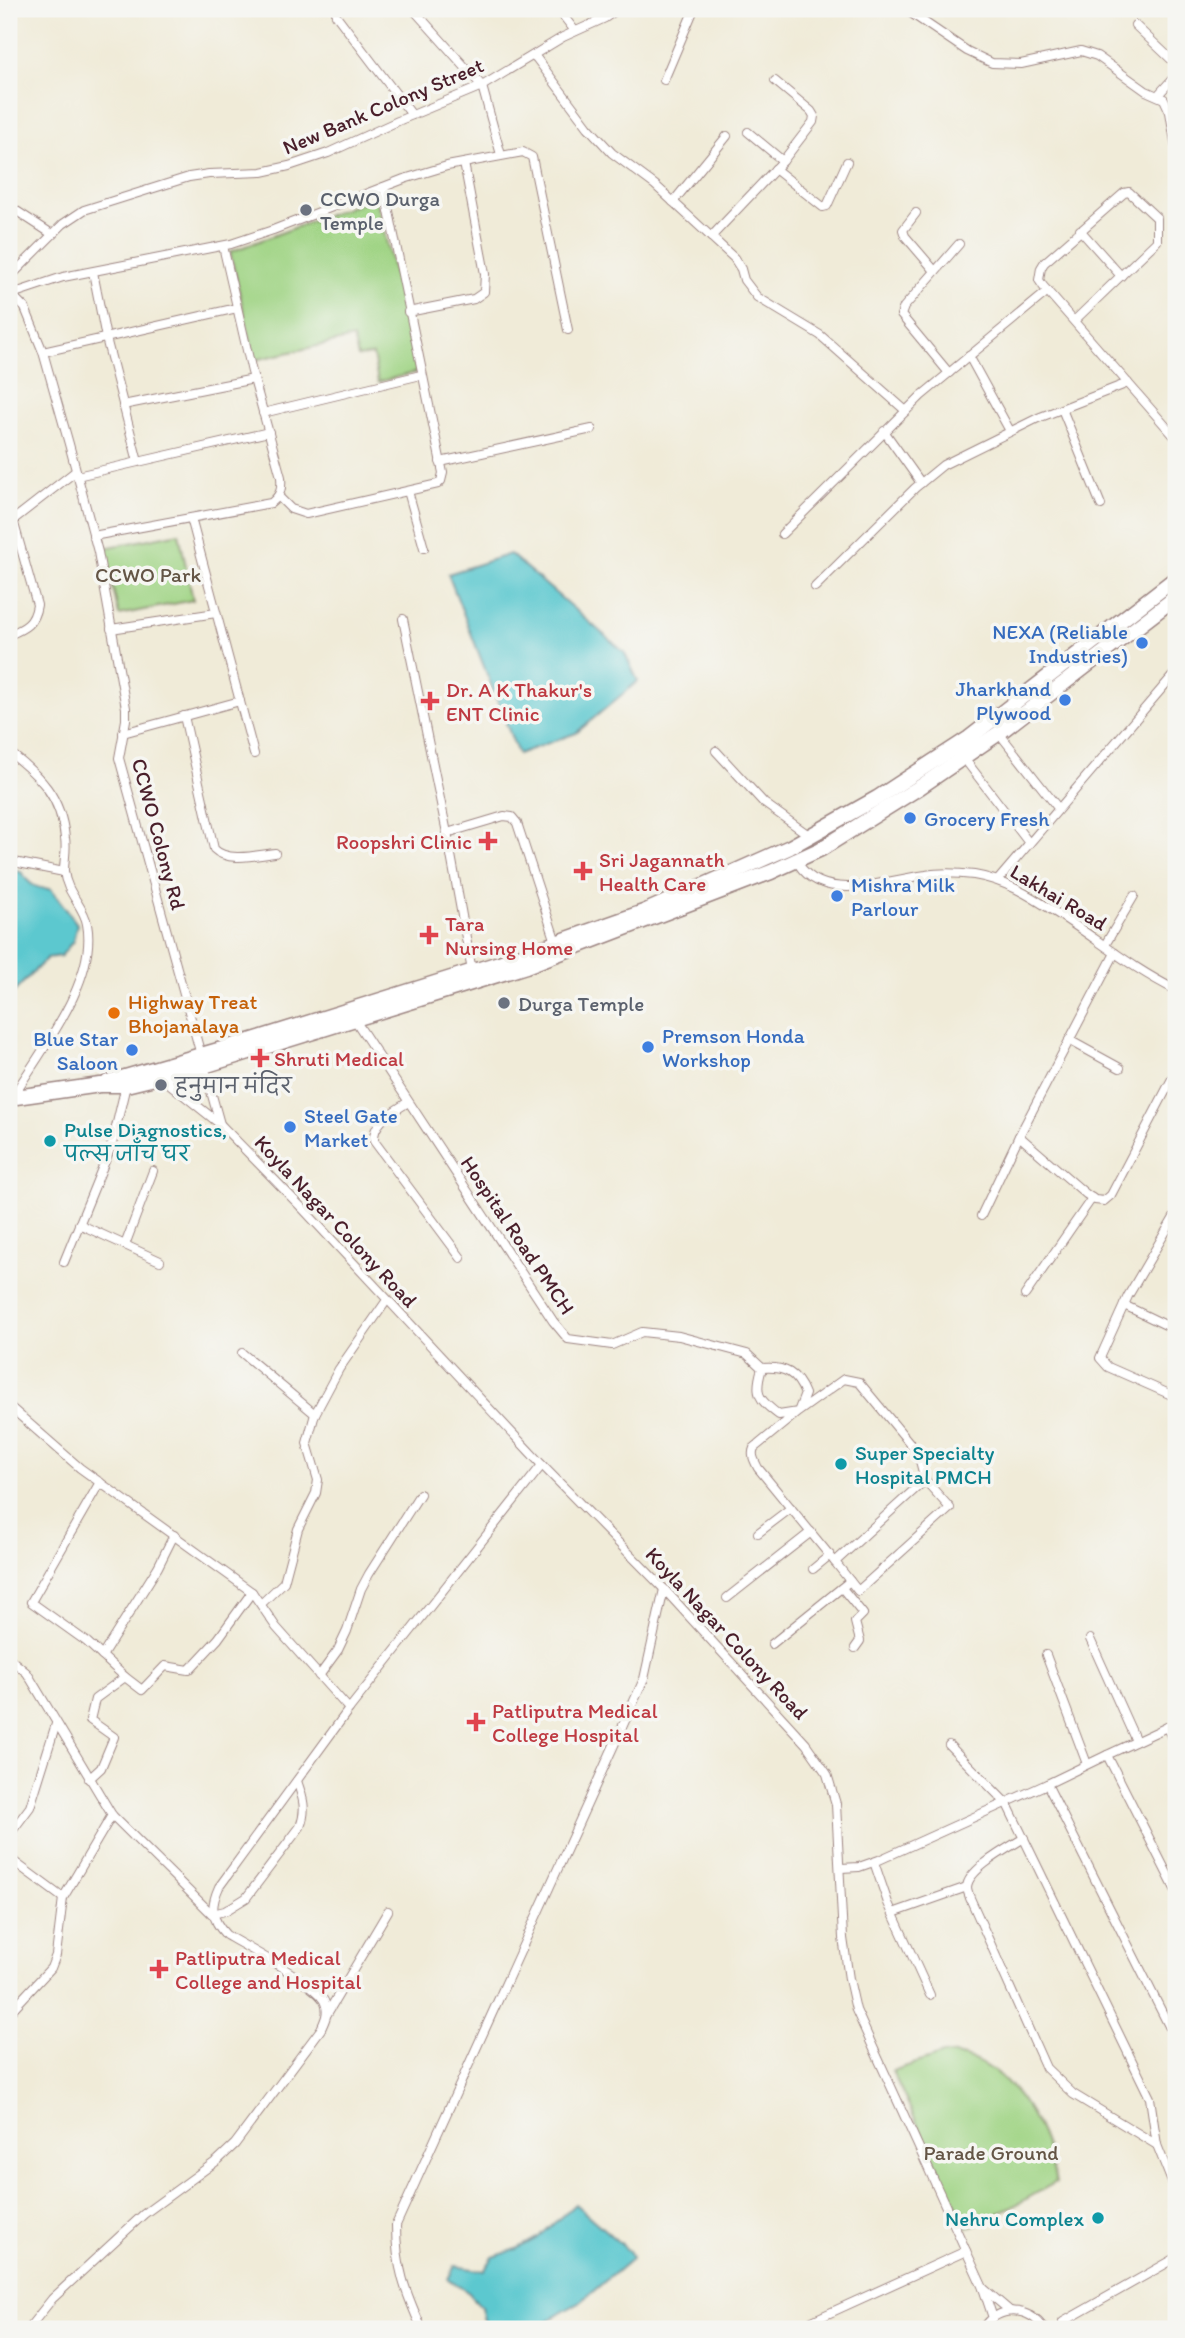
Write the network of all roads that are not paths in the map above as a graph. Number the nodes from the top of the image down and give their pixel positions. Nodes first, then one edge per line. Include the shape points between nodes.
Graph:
1 (413, 9) edge
2 (558, 9) edge
3 (618, 9) edge
4 (694, 9) edge
5 (905, 9) edge
6 (337, 15) dead end
7 (1135, 25) dead end
8 (575, 31) junction
9 (534, 55) junction
10 (1176, 64) edge
11 (1176, 75) edge
12 (664, 80) dead end
13 (775, 81) dead end
14 (482, 86) junction
15 (1158, 95) junction
16 (412, 115) junction
17 (748, 132) dead end
18 (727, 136) dead end
19 (1176, 148) edge
20 (501, 155) junction
21 (783, 161) junction
22 (847, 162) dead end
23 (464, 163) junction
24 (775, 169) junction
25 (383, 187) junction
26 (673, 202) junction
27 (9, 206) edge
28 (916, 213) dead end
29 (1080, 230) junction
30 (52, 234) junction
31 (711, 237) junction
32 (959, 244) dead end
33 (223, 246) junction
34 (935, 271) junction
35 (93, 272) junction
36 (1121, 276) junction
37 (9, 278) edge
38 (1048, 291) junction
39 (10, 293) edge
40 (237, 308) junction
41 (408, 312) junction
42 (1074, 321) junction
43 (568, 330) dead end
44 (106, 338) junction
45 (43, 352) junction
46 (969, 356) junction
47 (949, 373) junction
48 (421, 375) junction
49 (254, 379) junction
50 (1128, 383) junction
51 (124, 405) junction
52 (1062, 409) junction
53 (906, 411) junction
54 (263, 413) junction
55 (592, 429) dead end
56 (884, 431) junction
57 (1010, 431) junction
58 (269, 432) junction
59 (1176, 438) edge
60 (138, 462) junction
61 (440, 462) junction
62 (76, 474) junction
63 (921, 483) junction
64 (408, 491) junction
65 (279, 497) junction
66 (1101, 505) dead end
67 (191, 518) junction
68 (11, 522) edge
69 (782, 534) dead end
70 (93, 536) junction
71 (424, 548) dead end
72 (1176, 578) edge
73 (815, 587) dead end
74 (1176, 597) edge
75 (216, 613) junction
76 (403, 619) dead end
77 (111, 629) junction
78 (9, 635) edge
79 (1176, 672) edge
80 (240, 701) junction
81 (184, 716) junction
82 (123, 733) junction
83 (999, 733) junction
84 (716, 751) dead end
85 (9, 752) edge
86 (254, 754) dead end
87 (963, 757) junction
88 (1058, 808) junction
89 (447, 833) junction
90 (810, 836) junction
91 (1029, 843) junction
92 (275, 853) dead end
93 (793, 854) junction
94 (9, 861) edge
95 (64, 872) junction
96 (998, 880) junction
97 (1134, 896) dead end
98 (556, 942) junction
99 (1105, 945) junction
100 (1115, 953) junction
101 (501, 968) junction
102 (472, 971) junction
103 (1176, 990) edge
104 (355, 1020) junction
105 (1069, 1040) junction
106 (202, 1061) junction
107 (1120, 1068) dead end
108 (1176, 1071) edge
109 (161, 1077) junction
110 (100, 1084) junction
111 (126, 1086) junction
112 (11, 1098) edge
113 (408, 1102) junction
114 (220, 1125) junction
115 (1020, 1136) junction
116 (153, 1171) dead end
117 (1092, 1198) junction
118 (1176, 1214) edge
119 (981, 1216) dead end
120 (1174, 1223) edge
121 (79, 1224) junction
122 (125, 1245) junction
123 (461, 1258) dead end
124 (160, 1261) dead end
125 (64, 1262) dead end
126 (1025, 1295) dead end
127 (387, 1300) junction
128 (1124, 1305) junction
129 (1176, 1331) edge
130 (242, 1353) dead end
131 (762, 1368) junction
132 (1176, 1397) edge
133 (9, 1406) edge
134 (798, 1412) junction
135 (316, 1414) junction
136 (542, 1465) junction
137 (925, 1480) junction
138 (100, 1482) junction
139 (420, 1494) dead end
140 (791, 1508) junction
141 (811, 1532) junction
142 (758, 1533) dead end
143 (174, 1535) junction
144 (832, 1559) junction
145 (813, 1569) dead end
146 (850, 1581) junction
147 (842, 1588) junction
148 (664, 1589) junction
149 (253, 1592) junction
150 (727, 1598) dead end
151 (261, 1604) junction
152 (1090, 1639) dead end
153 (772, 1644) dead end
154 (855, 1648) dead end
155 (1046, 1655) dead end
156 (102, 1656) junction
157 (9, 1657) edge
158 (319, 1676) junction
159 (125, 1677) junction
160 (349, 1709) junction
161 (1176, 1723) edge
162 (56, 1724) junction
163 (1167, 1727) junction
164 (1136, 1741) junction
165 (949, 1745) dead end
166 (1176, 1747) edge
167 (1107, 1755) junction
168 (1087, 1764) junction
169 (89, 1779) junction
170 (297, 1781) junction
171 (1046, 1784) junction
172 (1007, 1804) junction
173 (113, 1815) junction
174 (9, 1835) edge
175 (1024, 1838) junction
176 (9, 1858) edge
177 (874, 1862) junction
178 (841, 1868) junction
179 (967, 1887) junction
180 (1176, 1891) edge
181 (63, 1898) junction
182 (388, 1911) dead end
183 (892, 1913) junction
184 (212, 1914) junction
185 (930, 1995) dead end
186 (9, 2013) edge
187 (327, 2014) junction
188 (1176, 2040) edge
189 (1157, 2145) junction
190 (1176, 2192) edge
191 (966, 2251) junction
192 (1176, 2258) edge
193 (984, 2288) junction
194 (1010, 2311) junction
195 (993, 2318) junction
196 (1063, 2322) dead end
197 (28, 2329) edge
198 (422, 2329) edge
199 (806, 2329) edge
200 (983, 2329) edge
201 (1044, 2329) edge

1 - 14 street
2 - 8 street
3 - 8 street, New Bank Colony Street
4 - 12 street
5 - 15 street via 992,63 1021,64 1070,51 1089,52
6 - 16 street
7 - 10 street
8 - 9 street, New Bank Colony Street
9 - 14 street, New Bank Colony Street
9 - 26 street via 612,153
11 - 15 street
13 - 21 street via 814,116
14 - 16 street, New Bank Colony Street
14 - 20 street
15 - 19 street via 1170,112
16 - 30 street, New Bank Colony Street via 289,166 189,177 93,206
17 - 21 street
18 - 26 street
20 - 23 street
20 - 43 street via 523,152 532,157
21 - 24 street
22 - 24 street via 823,207
23 - 25 street
23 - 41 street via 485,274 484,292 474,299
24 - 31 street
25 - 33 street
25 - 41 street
26 - 31 street
27 - 30 street
28 - 34 street via 903,230
29 - 36 street
29 - 36 street via 1129,192 1157,218 1153,247
29 - 38 street via 1041,268 1039,280
30 - 37 street, New Bank Colony Street
31 - 53 street via 738,263 757,297 820,335
32 - 34 street
33 - 35 street
33 - 40 street
34 - 47 street via 901,316
35 - 39 street
35 - 44 street
36 - 42 street
38 - 42 street
38 - 46 street
39 - 45 street, CCWO Colony Rd via 25,308
40 - 44 street
40 - 49 street
41 - 48 street
42 - 50 street
44 - 45 street
44 - 51 street
45 - 62 street, CCWO Colony Rd
46 - 47 street
46 - 57 street
47 - 53 street
48 - 54 street
48 - 61 street
49 - 51 street
49 - 54 street
50 - 52 street
50 - 59 street
51 - 60 street
52 - 57 street
52 - 66 street
53 - 56 street
54 - 58 street
55 - 61 street
56 - 63 street
56 - 69 street
57 - 63 street via 957,457
58 - 60 street
58 - 65 street via 281,477
60 - 62 street
61 - 64 street via 443,477 438,484
62 - 68 street
62 - 70 street, CCWO Colony Rd
63 - 73 street
64 - 65 street via 306,514 290,509
64 - 71 street
65 - 67 street via 271,503
67 - 70 street
67 - 75 street
68 - 78 street via 37,605 29,626
70 - 77 street, CCWO Colony Rd
72 - 90 highway via 969,738 877,799
74 - 83 highway
75 - 77 street
75 - 80 street
76 - 89 street
77 - 82 street, CCWO Colony Rd via 126,708
79 - 88 street
80 - 81 street
80 - 86 street
81 - 82 street
81 - 92 street via 215,849 231,857
82 - 106 street, CCWO Colony Rd via 119,758
83 - 87 highway
83 - 88 street
84 - 90 street via 764,803
85 - 95 street via 35,772 54,798 66,841
87 - 91 street
87 - 93 highway via 837,839
88 - 91 street
89 - 98 street via 512,817
89 - 102 street
90 - 93 highway
91 - 96 street
93 - 96 street, Lakhai Road via 804,875 828,886 949,873
93 - 98 highway
93 - 101 highway via 600,939
94 - 95 street
95 - 112 street via 87,922 89,955 76,993
96 - 99 street, Lakhai Road
97 - 99 street
98 - 101 highway
99 - 100 street, Lakhai Road
100 - 103 street, Lakhai Road
100 - 105 street
101 - 102 highway
101 - 104 highway
102 - 106 highway
104 - 106 highway
104 - 113 street, Hospital Road PMCH
105 - 107 street
105 - 115 street
106 - 109 highway
106 - 110 highway
106 - 114 street, Koyla Nagar Colony Road
108 - 117 street via 1111,1195 1104,1200
109 - 111 highway
109 - 114 street, Koyla Nagar Colony Road
110 - 111 highway
110 - 112 highway
111 - 121 street via 118,1124
113 - 123 street via 377,1125 374,1140
113 - 131 street, Hospital Road PMCH via 568,1339 612,1345 642,1332 679,1336 747,1354
114 - 127 street, Koyla Nagar Colony Road
115 - 117 street
115 - 119 street
116 - 122 street
117 - 126 street
118 - 120 street
120 - 128 street
121 - 122 street
121 - 125 street
122 - 124 street
127 - 135 street via 339,1369
127 - 136 street, Koyla Nagar Colony Road
128 - 129 street
128 - 132 street via 1102,1350 1102,1363
130 - 135 street
131 - 134 street via 784,1368 799,1379 805,1394
131 - 134 street via 757,1386 762,1402 779,1415
133 - 138 street
134 - 137 street via 844,1379 859,1381 918,1453
134 - 140 street via 752,1453 758,1468
135 - 151 street via 307,1443 318,1480 316,1493 298,1529 284,1582
136 - 148 street, Koyla Nagar Colony Road
136 - 160 street
137 - 144 street
137 - 146 street via 950,1508 858,1591
138 - 143 street
138 - 156 street via 31,1602
139 - 158 street via 369,1574 338,1650
140 - 141 street
140 - 142 street
141 - 144 street
141 - 150 street
143 - 149 street
143 - 156 street
144 - 145 street
144 - 146 street
146 - 147 street
147 - 153 street
147 - 154 street via 863,1614 855,1622 860,1642
148 - 178 street, Koyla Nagar Colony Road via 806,1744 827,1774 836,1804
148 - 198 street via 644,1679 396,2225 396,2256 405,2292
149 - 151 street
149 - 159 street via 189,1670 164,1666 142,1690
151 - 158 street
152 - 164 street
155 - 168 street
156 - 159 street
157 - 162 street via 27,1673
158 - 160 street
159 - 169 street via 95,1699 90,1720 114,1737 102,1768
160 - 170 street
161 - 163 street
162 - 169 street
162 - 174 street via 30,1807
163 - 164 street
163 - 166 street
164 - 167 street
165 - 172 street
167 - 168 street
167 - 180 street
168 - 171 street
169 - 173 street
170 - 184 street via 219,1887
170 - 184 street via 305,1804 300,1827 246,1898
171 - 172 street
171 - 188 street
172 - 175 street
172 - 177 street
173 - 181 street
173 - 184 street
175 - 179 street via 981,1867
175 - 189 street via 1150,2098
176 - 181 street
177 - 178 street
177 - 183 street
178 - 191 street, Koyla Nagar Colony Road via 843,1938 856,2010
179 - 183 street
179 - 189 street via 1046,2068 1073,2094
181 - 186 street via 54,1962
182 - 187 street
183 - 185 street
184 - 187 street via 226,1935 311,1986 325,2000
187 - 197 street via 321,2029 235,2144 144,2214 52,2299
189 - 190 street
191 - 193 street, Koyla Nagar Colony Road
191 - 199 street via 812,2321
192 - 196 street
193 - 194 street
193 - 195 street
194 - 195 street
194 - 201 street via 1029,2315
195 - 200 street

